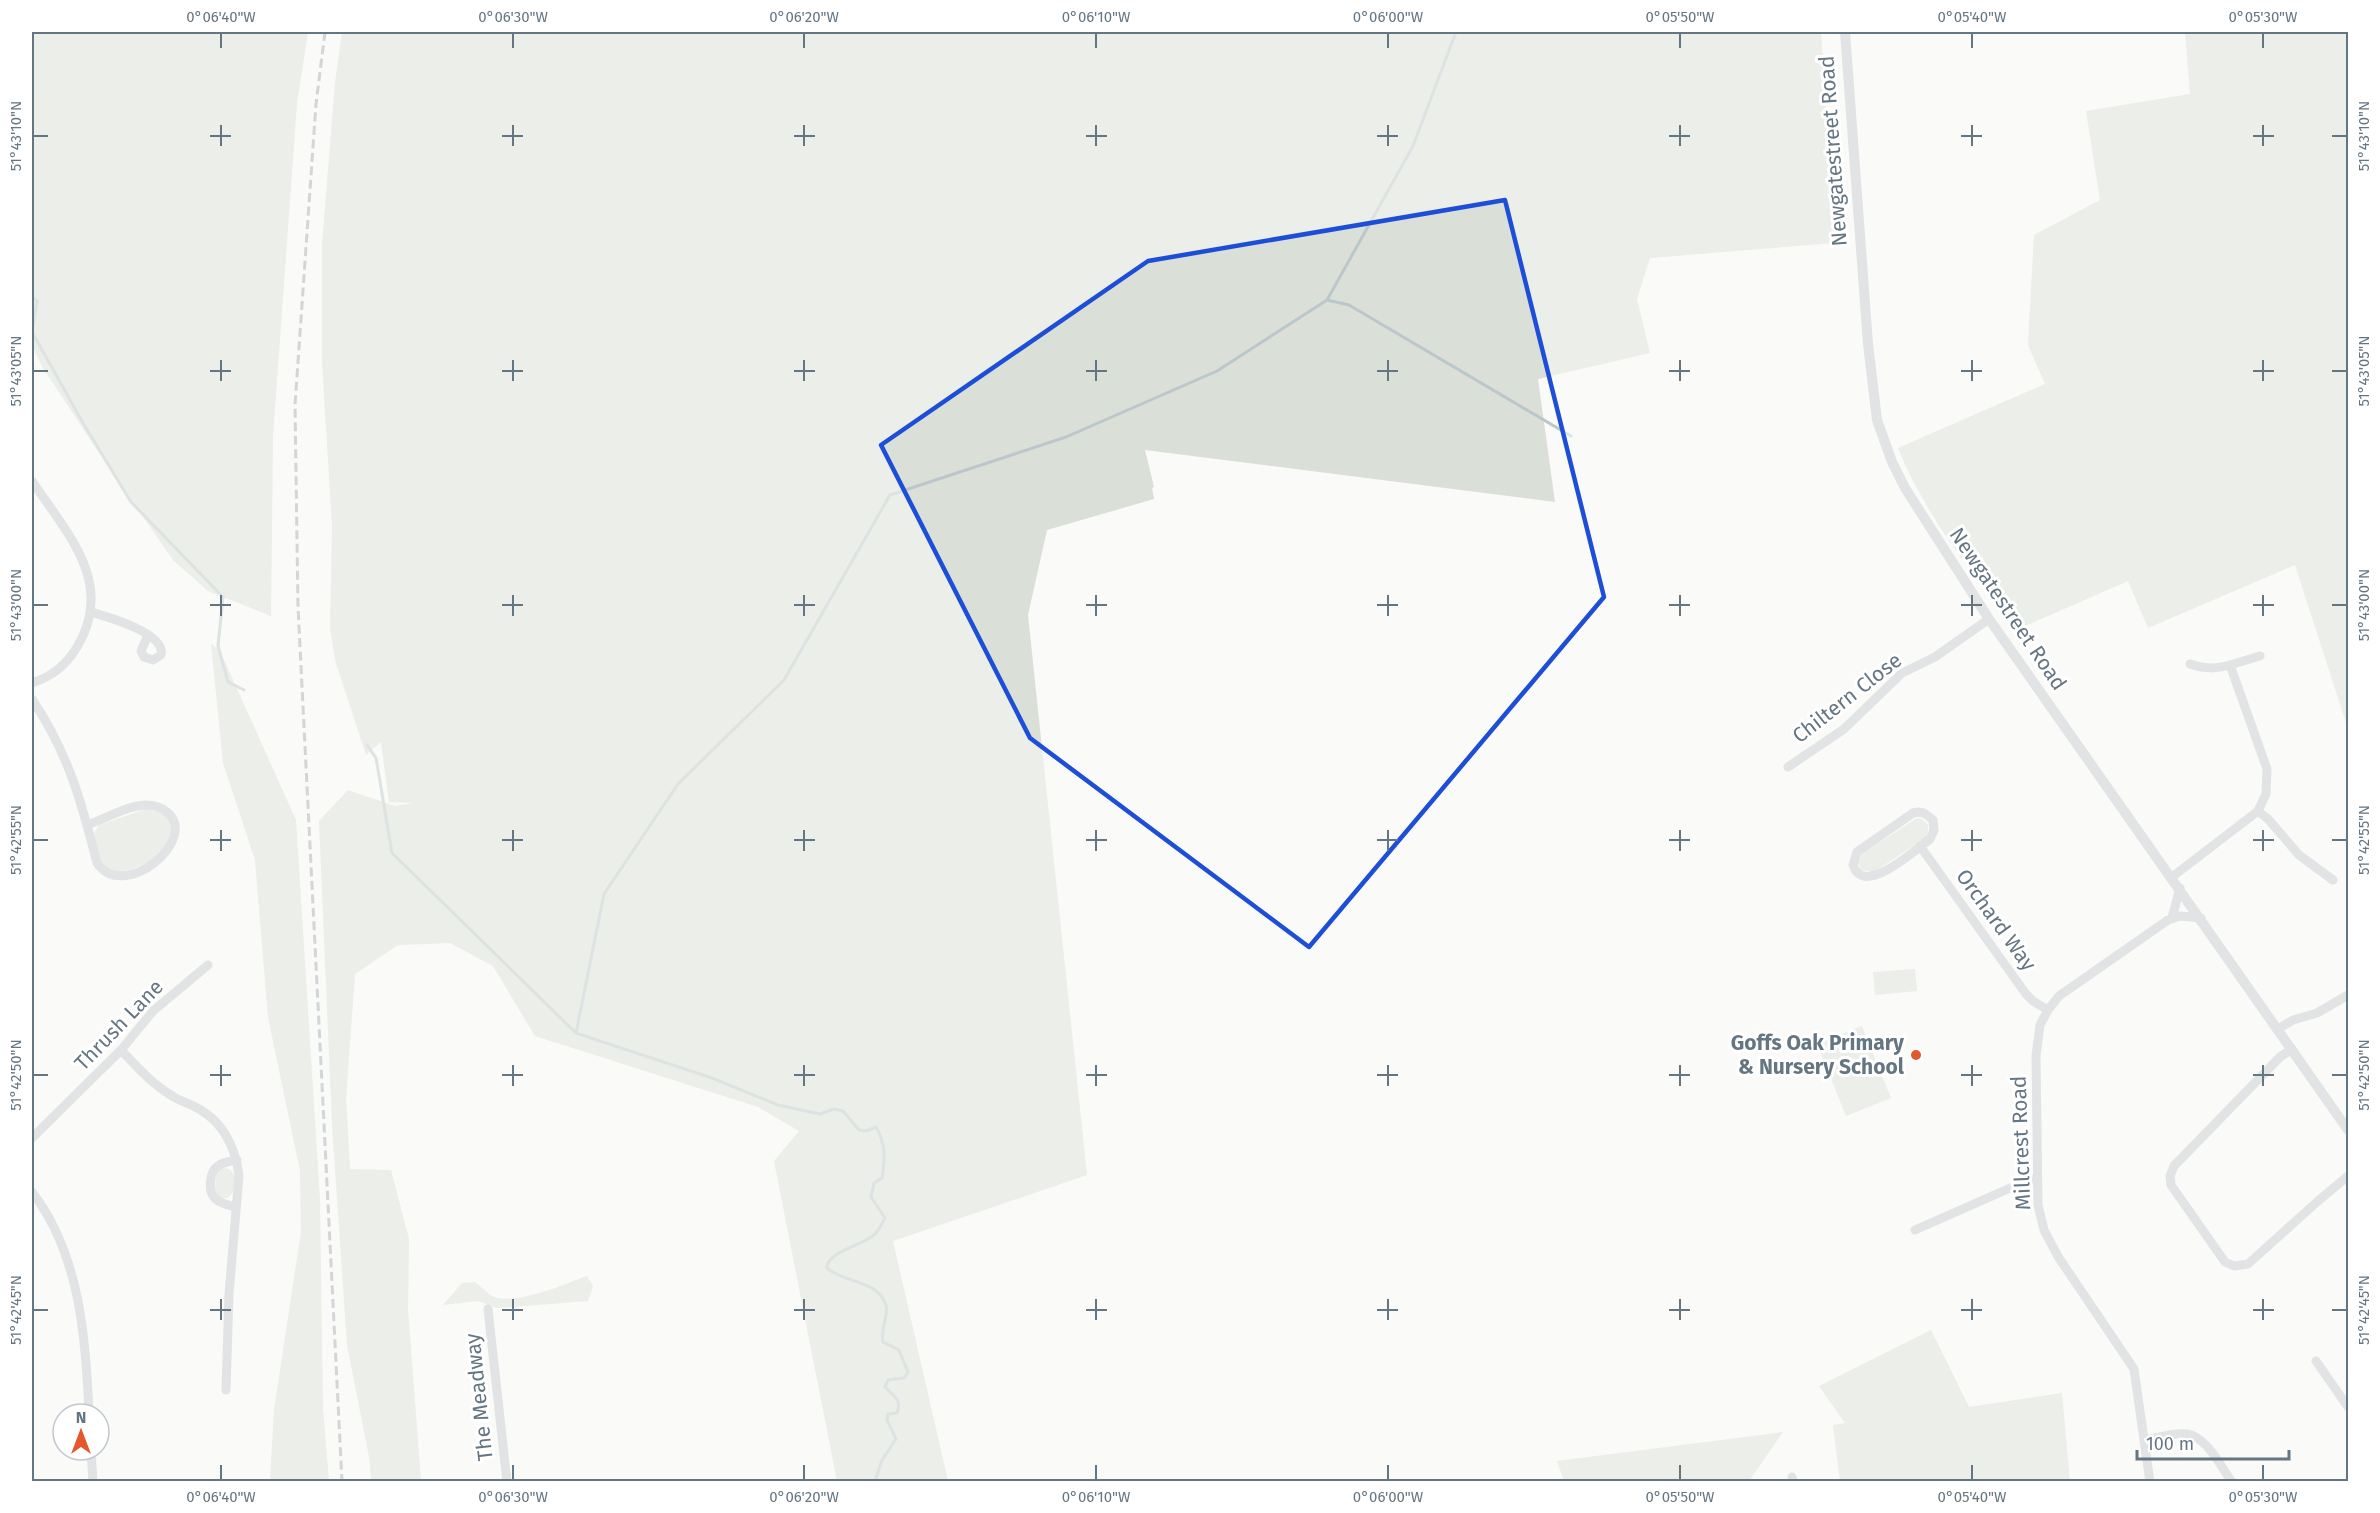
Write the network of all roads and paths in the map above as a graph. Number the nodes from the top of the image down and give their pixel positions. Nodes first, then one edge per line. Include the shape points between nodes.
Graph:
1 (1845, 32) edge
2 (33, 487) edge
3 (91, 612) junction
4 (1989, 619) junction
5 (148, 635) dead end
6 (2260, 656) dead end
7 (2190, 664) dead end
8 (2230, 665) junction
9 (32, 683) edge
10 (32, 699) edge
11 (1788, 767) dead end
12 (2258, 811) junction
13 (87, 825) junction
14 (1920, 846) junction
15 (2172, 877) junction
16 (2333, 880) dead end
17 (2180, 888) junction
18 (2172, 918) junction
19 (2201, 918) junction
20 (208, 965) dead end
21 (2349, 995) edge
22 (2048, 1010) junction
23 (2278, 1029) junction
24 (2292, 1049) junction
25 (121, 1050) junction
26 (2349, 1130) edge
27 (32, 1138) edge
28 (237, 1160) junction
29 (2349, 1176) edge
30 (2037, 1179) junction
31 (32, 1192) edge
32 (235, 1207) junction
33 (1914, 1230) dead end
34 (488, 1309) dead end
35 (2316, 1361) dead end
36 (226, 1390) dead end
37 (2345, 1396) edge
38 (89, 1402) edge
39 (2349, 1407) edge
40 (2145, 1440) junction
41 (92, 1462) edge
42 (93, 1482) edge
43 (507, 1482) edge
44 (2150, 1482) edge
45 (2232, 1482) edge

1 - 4 street, Newgatestreet Road via 1860,254 1877,420 1905,488
2 - 3 street via 81,553 90,580
3 - 5 street
3 - 9 street via 85,633 69,658 54,673
4 - 11 street, Chiltern Close via 1935,657 1902,673 1844,729
4 - 15 street, Newgatestreet Road
6 - 8 street
7 - 8 street via 2205,669
8 - 12 street via 2267,769 2266,794
10 - 13 street via 67,760
12 - 15 street
12 - 16 street via 2299,855
13 - 13 street via 97,863 106,874 121,877 137,873 158,859 176,833 170,814 147,805
14 - 14 street via 1876,876 1865,878 1855,871 1853,860 1857,852 1913,813 1929,816 1935,825 1930,839
14 - 22 street, Orchard Way via 2026,994
15 - 17 street, Newgatestreet Road
17 - 18 street
17 - 19 street, Newgatestreet Road
18 - 19 street
18 - 22 street, Millcrest Road via 2059,996
19 - 23 street, Newgatestreet Road
20 - 25 street, Thrush Lane via 153,1011
21 - 23 street
22 - 30 street, Millcrest Road via 2040,1025 2036,1056
23 - 24 street, Newgatestreet Road
24 - 26 street, Newgatestreet Road
24 - 29 street via 2174,1166 2171,1185 2225,1262 2239,1266 2252,1261
25 - 27 street, Thrush Lane
25 - 28 street via 159,1087 209,1115 230,1140
28 - 32 street
28 - 32 street via 213,1170 211,1190 217,1200
30 - 33 street
30 - 40 street, Millcrest Road via 2040,1219 2049,1242 2134,1370
31 - 38 street via 57,1235 75,1284 87,1348
32 - 36 street
34 - 43 street, The Meadway
35 - 37 street
37 - 39 street
40 - 44 street, Millcrest Road
40 - 45 street via 2193,1436 2204,1444
41 - 42 street

